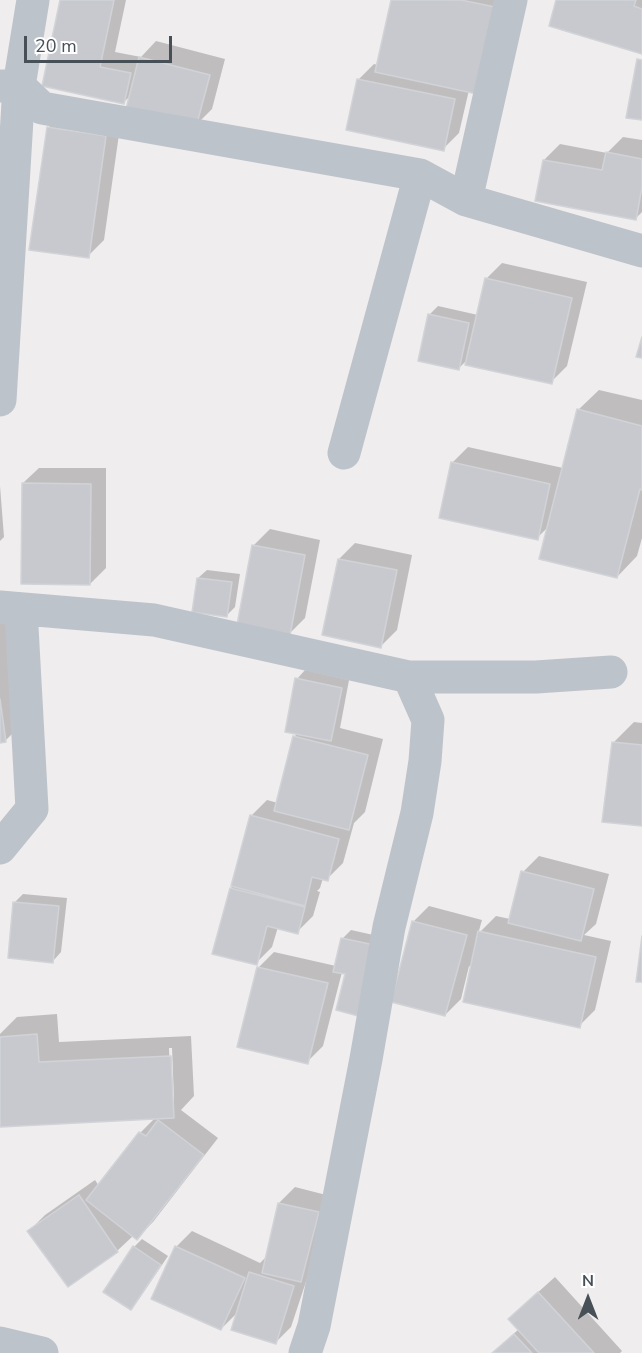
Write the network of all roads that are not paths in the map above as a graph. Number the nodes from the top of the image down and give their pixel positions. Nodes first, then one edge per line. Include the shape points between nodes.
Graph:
1 (33, 0) edge
2 (511, 0) edge
3 (10, 86) edge
4 (420, 175) junction
5 (466, 200) junction
6 (642, 251) edge
7 (0, 400) edge
8 (344, 453) dead end
9 (10, 608) edge
10 (611, 672) dead end
11 (409, 677) junction
12 (0, 848) edge
13 (0, 1343) edge
14 (42, 1353) edge
15 (305, 1353) edge

1 - 3 street
2 - 5 street
3 - 4 street via 42,108
3 - 7 street
4 - 5 street
4 - 8 street
5 - 6 street
9 - 11 street via 154,621
9 - 12 street via 32,809
10 - 11 street
11 - 15 street via 428,720 425,761 417,813 389,927 315,1326
13 - 14 street

